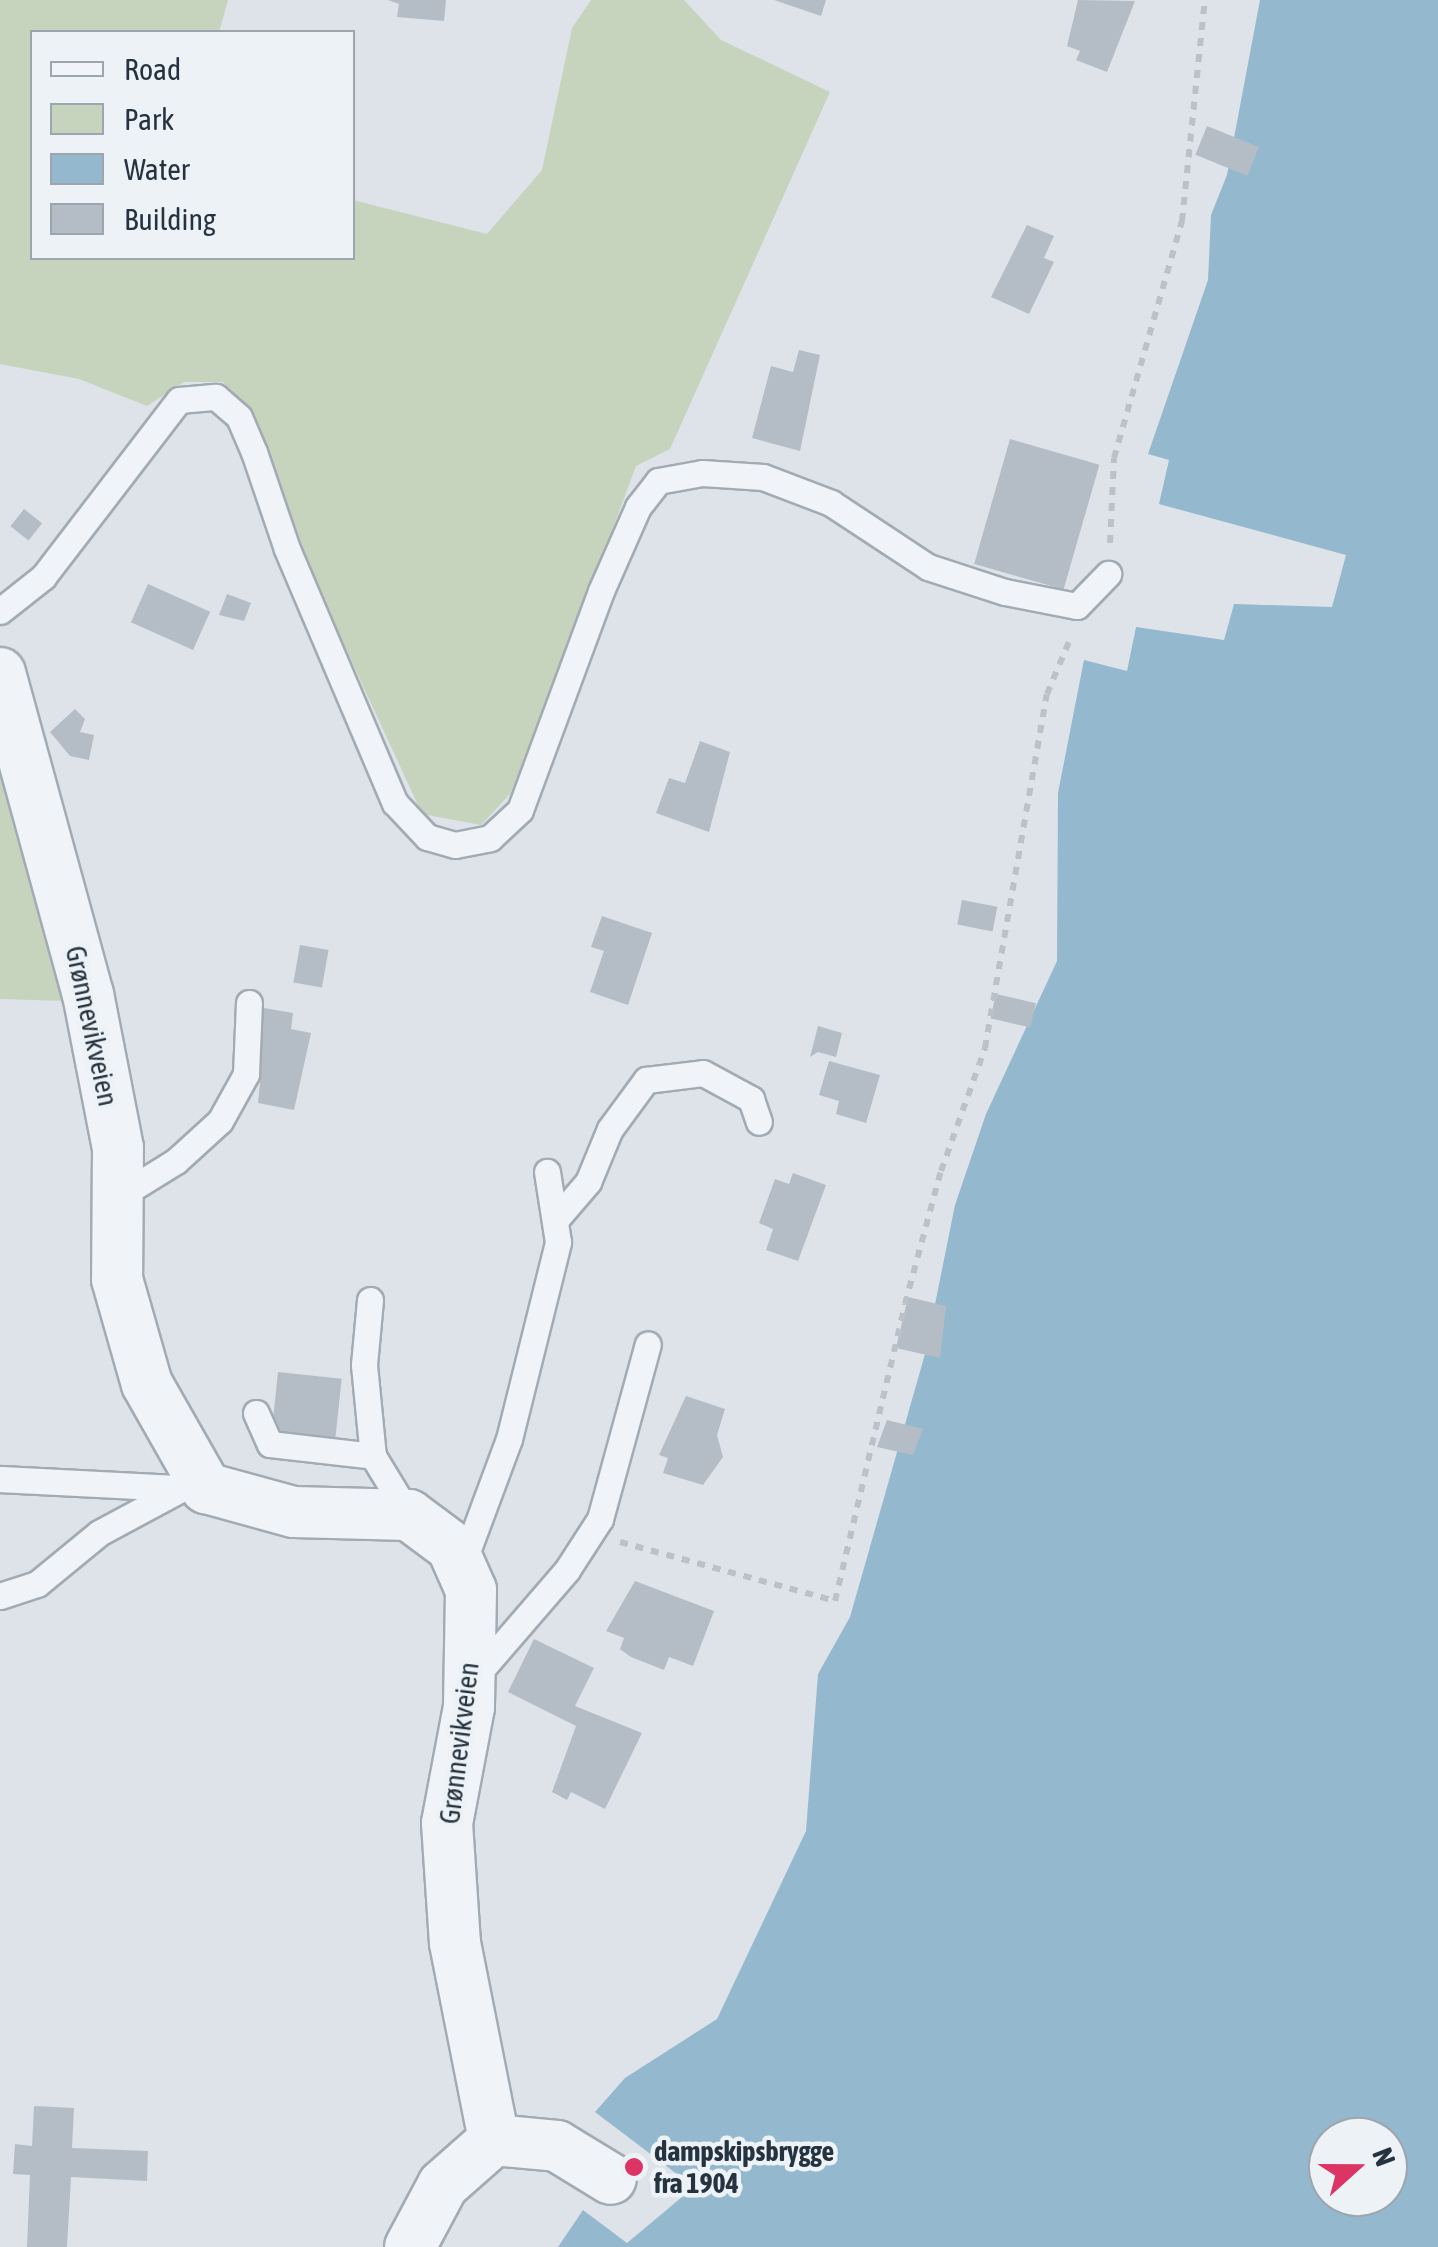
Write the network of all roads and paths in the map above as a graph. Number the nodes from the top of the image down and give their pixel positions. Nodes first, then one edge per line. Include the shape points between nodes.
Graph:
1 (1205, 0) edge
2 (1108, 574) joint
3 (1077, 606) junction
4 (0, 611) edge
5 (0, 673) edge
6 (249, 1003) dead end
7 (760, 1122) dead end
8 (547, 1172) dead end
9 (118, 1197) junction
10 (557, 1218) junction
11 (370, 1300) dead end
12 (648, 1344) dead end
13 (256, 1413) dead end
14 (374, 1456) junction
15 (0, 1479) edge
16 (194, 1488) junction
17 (409, 1515) junction
18 (588, 1537) junction
19 (461, 1568) junction
20 (0, 1596) edge
21 (470, 1683) junction
22 (494, 2140) junction
23 (611, 2179) dead end
24 (410, 2247) edge

1 - 2 path via 1182,221 1114,458
2 - 3 lane
3 - 4 lane via 928,567 830,502 763,477 702,473 658,481 638,507 601,591 520,810 490,838 455,845 426,837 395,803 287,549 254,452 239,418 216,397 180,400 44,577
3 - 18 path via 1047,694 985,1048 920,1247 835,1601
5 - 9 street, Grønnevikveien via 88,994 118,1148
6 - 9 lane via 246,1074 220,1121 176,1161
7 - 10 lane via 750,1099 702,1074 646,1080 610,1128 588,1182
8 - 10 lane
9 - 16 street, Grønnevikveien via 116,1279 147,1384
10 - 19 lane via 558,1242 509,1440
11 - 14 lane via 364,1364
12 - 18 lane via 600,1519
13 - 14 lane via 270,1444
14 - 17 lane
15 - 16 lane
16 - 17 street via 294,1512
16 - 20 lane via 99,1533 37,1584
17 - 19 street, Grønnevikveien via 452,1547
18 - 21 lane
19 - 21 street, Grønnevikveien via 471,1590
21 - 22 street, Grønnevikveien via 447,1822 455,1943
22 - 23 street via 557,2146
22 - 24 street via 443,2185

